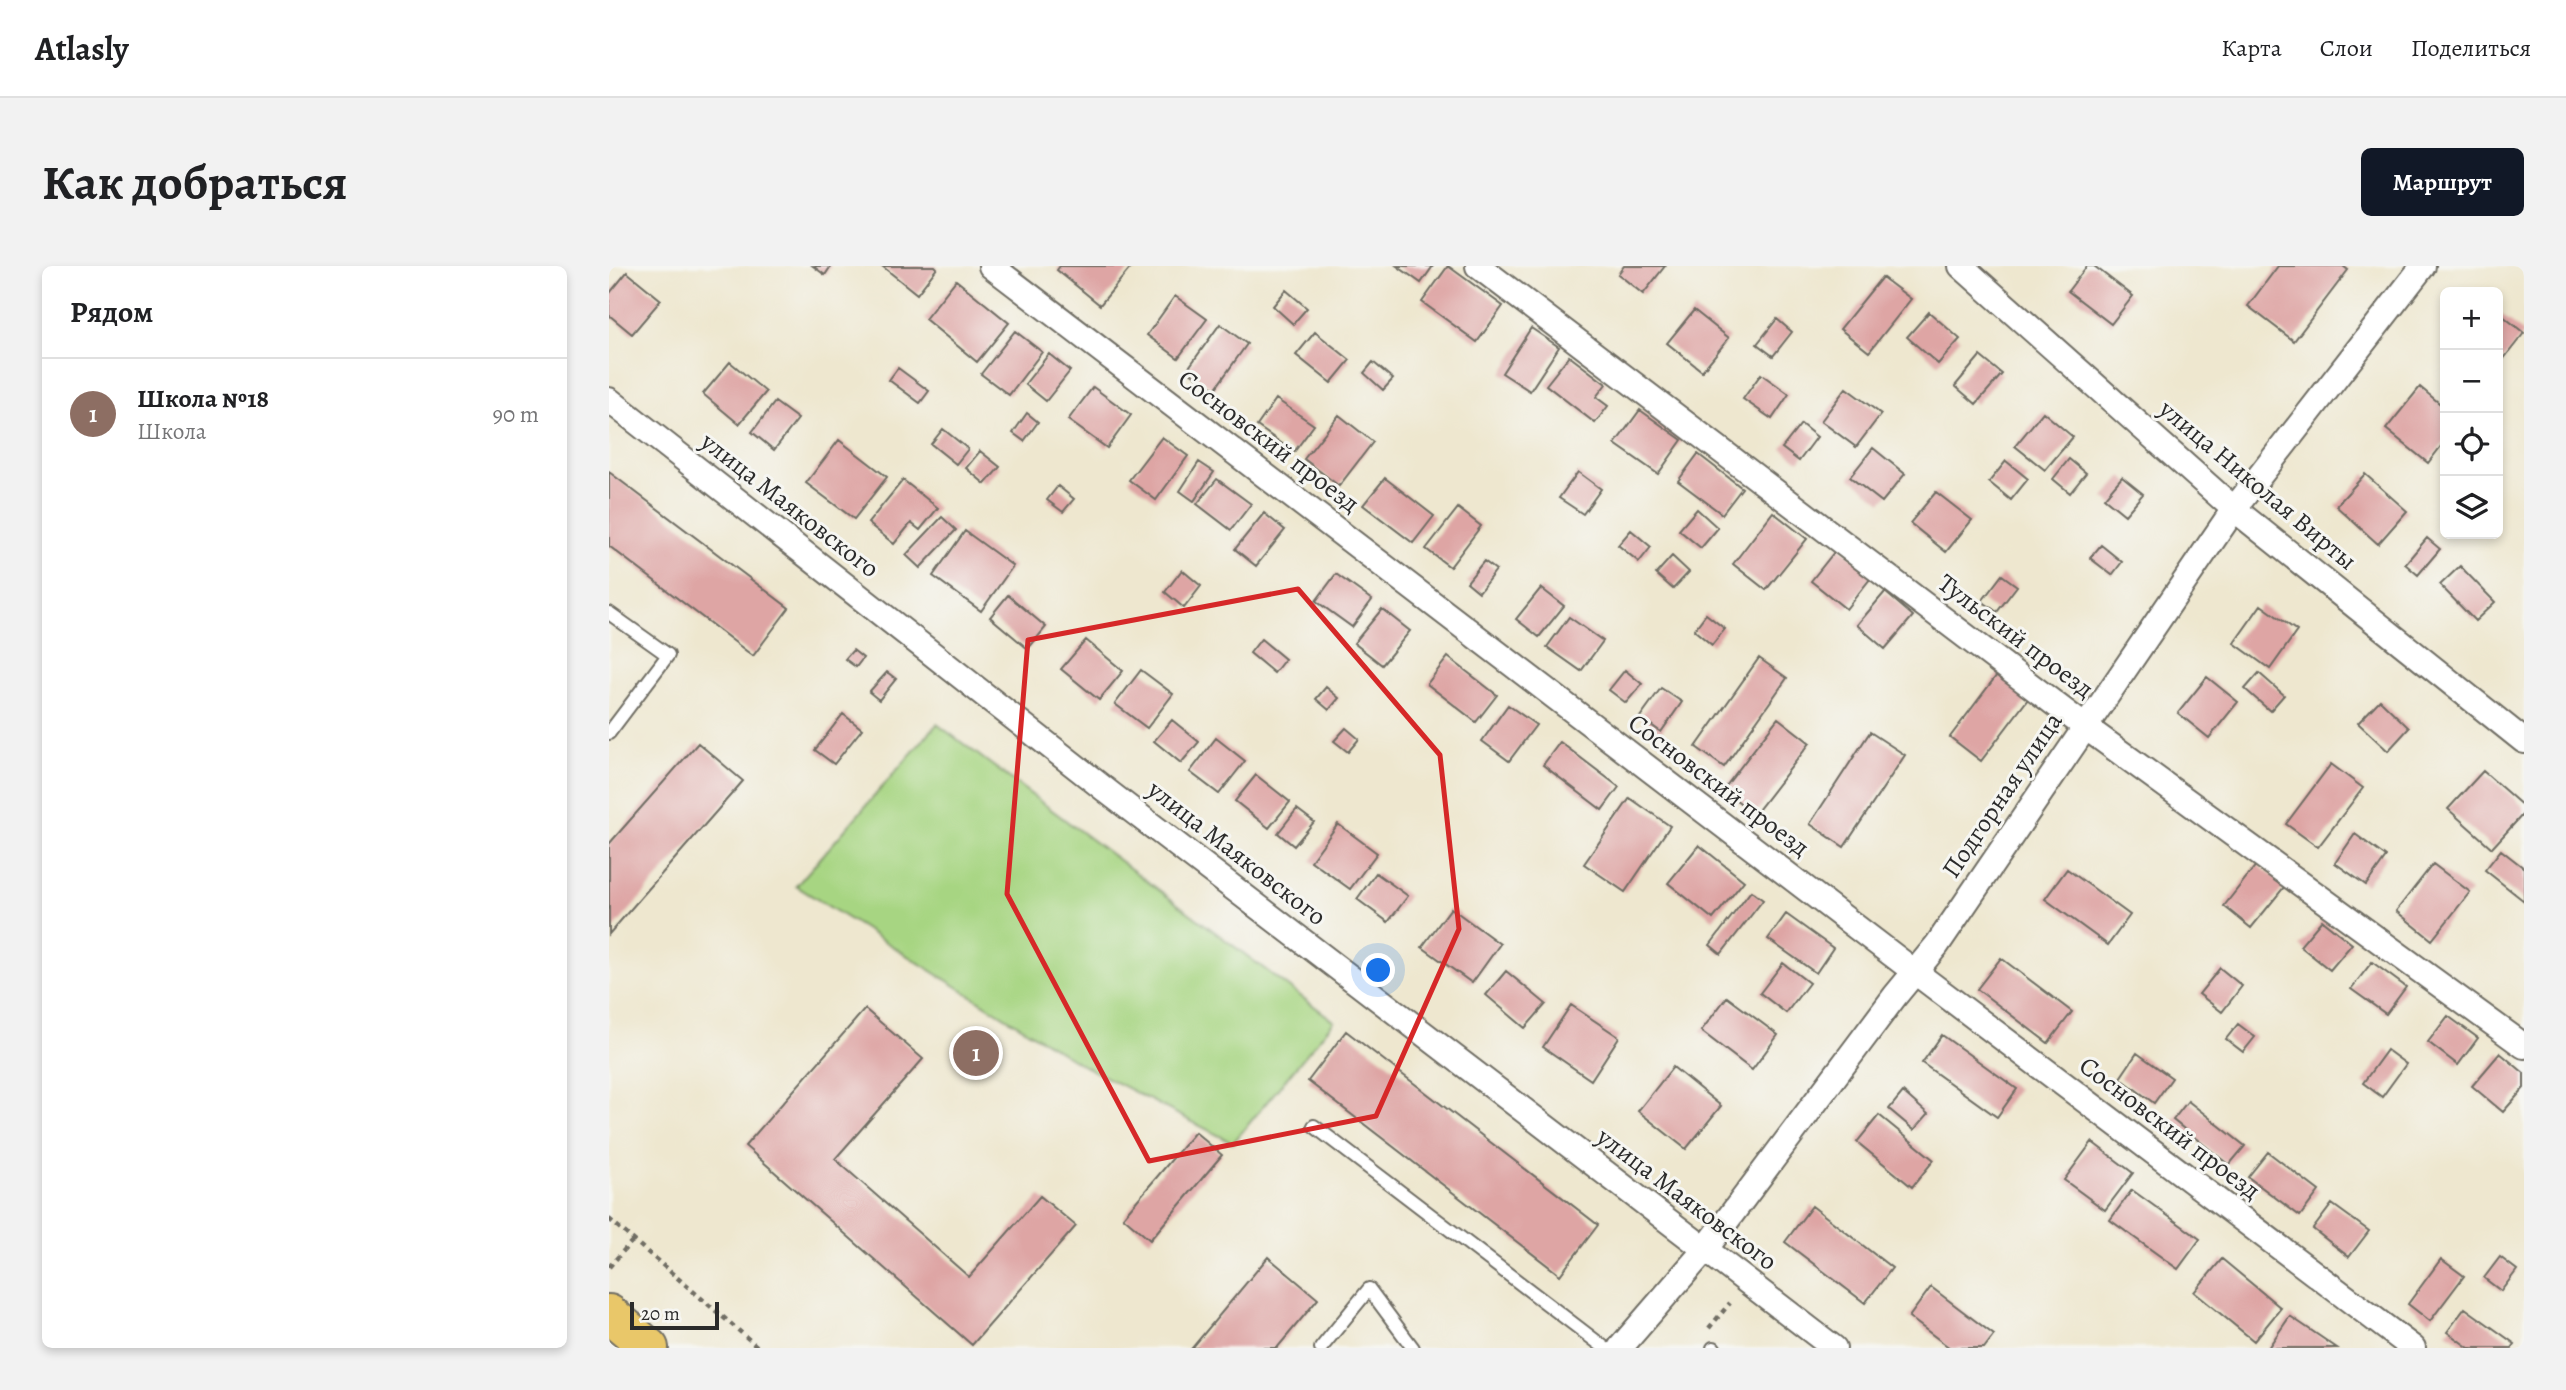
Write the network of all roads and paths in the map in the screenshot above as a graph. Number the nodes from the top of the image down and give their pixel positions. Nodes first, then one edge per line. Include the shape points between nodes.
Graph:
1 (991, 266) edge
2 (1478, 266) edge
3 (1961, 266) edge
4 (2423, 266) edge
5 (609, 400) edge
6 (2234, 509) junction
7 (609, 613) edge
8 (2084, 726) junction
9 (609, 733) edge
10 (2524, 741) edge
11 (1915, 972) junction
12 (2524, 1046) edge
13 (1314, 1126) dead end
14 (609, 1219) edge
15 (634, 1239) junction
16 (1704, 1251) junction
17 (609, 1267) edge
18 (1747, 1283) junction
19 (609, 1314) edge
20 (1709, 1329) dead end
21 (1831, 1347) edge
22 (649, 1348) edge
23 (759, 1348) edge
24 (1321, 1348) edge
25 (1413, 1348) edge
26 (1605, 1348) edge
27 (1619, 1348) edge
28 (2413, 1348) edge

1 - 11 street, Сосновский проезд
2 - 8 street, Тульский проезд
3 - 6 street, улица Николая Вирты
4 - 6 street, Подгорная улица
5 - 16 street, улица Маяковского
6 - 8 street, Подгорная улица
6 - 10 street, улица Николая Вирты
7 - 9 lane via 668,655
8 - 11 street, Подгорная улица
8 - 12 street, Тульский проезд
11 - 16 street, Подгорная улица
11 - 28 street, Сосновский проезд
13 - 26 lane
14 - 15 path
15 - 17 path
15 - 23 path
16 - 18 street, улица Маяковского
16 - 27 street, Подгорная улица
18 - 20 path
18 - 21 street, улица Маяковского
19 - 22 main road
24 - 25 lane via 1369,1289

